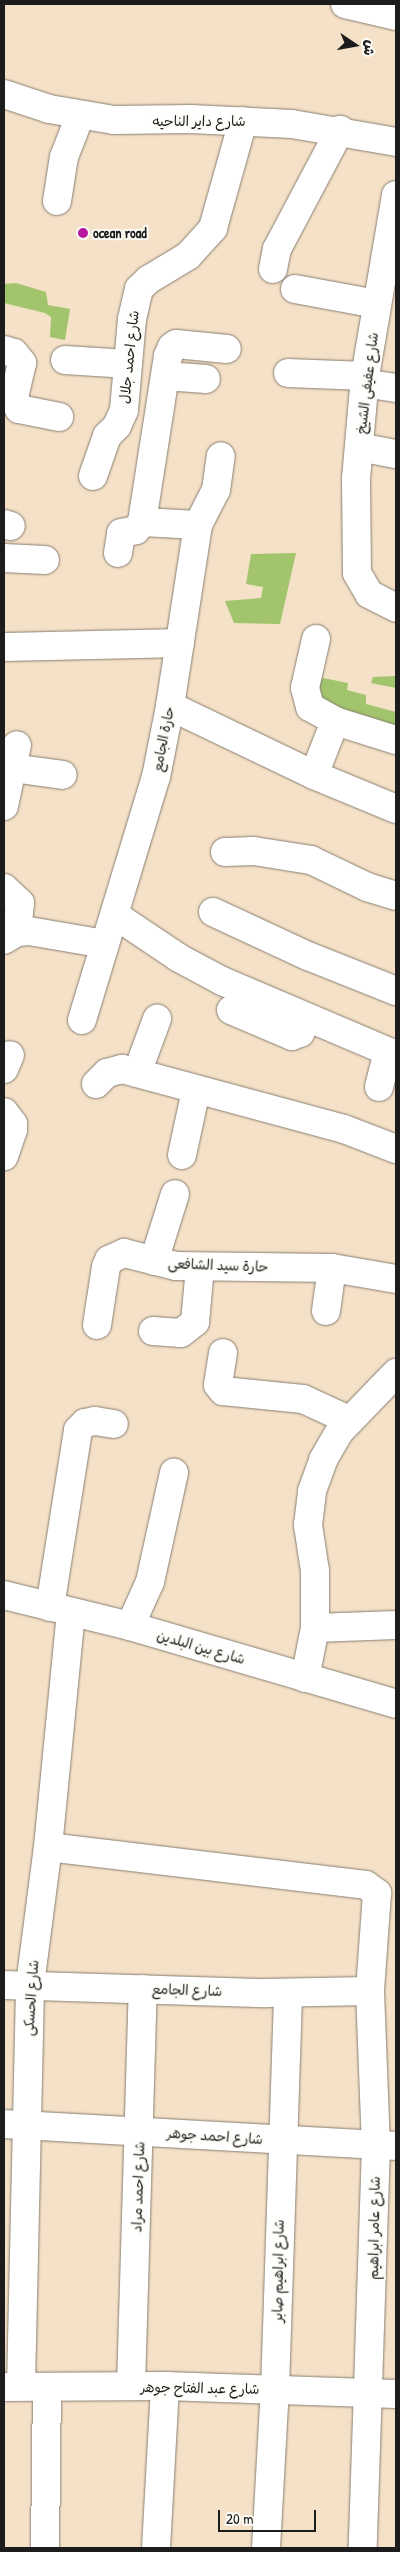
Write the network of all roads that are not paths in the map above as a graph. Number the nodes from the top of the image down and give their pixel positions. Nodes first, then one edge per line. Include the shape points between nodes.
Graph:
1 (345, 4) edge
2 (396, 16) edge
3 (4, 94) edge
4 (80, 116) junction
5 (243, 121) junction
6 (340, 130) junction
7 (396, 142) edge
8 (396, 200) edge
9 (57, 201) dead end
10 (273, 270) dead end
11 (295, 289) dead end
12 (377, 304) junction
13 (227, 349) dead end
14 (4, 350) edge
15 (65, 360) dead end
16 (128, 364) junction
17 (288, 373) dead end
18 (165, 376) junction
19 (206, 379) dead end
20 (365, 380) junction
21 (396, 388) edge
22 (59, 417) dead end
23 (117, 426) junction
24 (157, 432) junction
25 (359, 447) junction
26 (396, 454) edge
27 (221, 456) dead end
28 (93, 476) dead end
29 (142, 522) junction
30 (198, 525) junction
31 (118, 553) dead end
32 (4, 558) edge
33 (45, 560) dead end
34 (396, 608) edge
35 (316, 639) dead end
36 (180, 643) junction
37 (4, 648) edge
38 (170, 706) junction
39 (335, 721) junction
40 (396, 740) edge
41 (63, 775) dead end
42 (314, 775) junction
43 (4, 806) edge
44 (396, 809) edge
45 (225, 852) dead end
46 (4, 888) edge
47 (396, 896) edge
48 (213, 912) dead end
49 (114, 915) junction
50 (10, 936) edge
51 (105, 944) junction
52 (396, 992) edge
53 (231, 1010) dead end
54 (307, 1017) junction
55 (157, 1019) dead end
56 (82, 1020) dead end
57 (392, 1054) edge
58 (137, 1073) junction
59 (96, 1084) dead end
60 (379, 1087) dead end
61 (196, 1090) junction
62 (4, 1112) edge
63 (396, 1149) edge
64 (182, 1154) dead end
65 (4, 1156) edge
66 (175, 1194) dead end
67 (154, 1261) junction
68 (200, 1267) junction
69 (332, 1268) junction
70 (396, 1280) edge
71 (326, 1311) dead end
72 (97, 1325) dead end
73 (153, 1331) dead end
74 (223, 1353) dead end
75 (396, 1373) edge
76 (349, 1420) junction
77 (114, 1424) dead end
78 (174, 1472) dead end
79 (4, 1595) edge
80 (60, 1610) junction
81 (130, 1626) junction
82 (396, 1626) edge
83 (314, 1628) junction
84 (305, 1678) junction
85 (396, 1704) edge
86 (48, 1847) junction
87 (17, 1985) edge
88 (144, 1989) junction
89 (370, 1991) junction
90 (288, 1993) junction
91 (14, 2125) edge
92 (140, 2131) junction
93 (282, 2141) junction
94 (386, 2146) edge
95 (12, 2386) edge
96 (131, 2386) junction
97 (165, 2386) junction
98 (48, 2388) junction
99 (275, 2389) junction
100 (383, 2393) edge
101 (44, 2548) edge
102 (156, 2548) edge
103 (266, 2548) edge
104 (363, 2548) edge

1 - 2 street
3 - 4 street, شارع داير الناحيه
4 - 5 street, شارع داير الناحيه via 152,121 191,118
4 - 9 street via 64,157
5 - 6 street, شارع داير الناحيه
5 - 16 street, شارع احمد جلال via 213,228 188,256 139,289 132,319
6 - 7 street, شارع داير الناحيه
6 - 10 street via 276,249
8 - 12 street, شارع عفيفى الشيخ
11 - 12 street
12 - 20 street, شارع عفيفى الشيخ
13 - 18 street via 176,344 168,356
14 - 22 street via 14,353 22,362 14,397 19,408
15 - 16 street
16 - 23 street, شارع احمد جلال via 124,410
17 - 20 street
18 - 19 street
18 - 24 street
20 - 21 street
20 - 25 street, شارع عفيفى الشيخ
23 - 24 street
23 - 28 street, شارع احمد جلال via 107,436
24 - 29 street
25 - 26 street
25 - 34 street, شارع عفيفى الشيخ via 357,573 369,594
27 - 30 street, حارة الجامع via 216,490
29 - 30 street
29 - 31 street via 136,530 121,533
30 - 36 street, حارة الجامع
32 - 33 street
35 - 39 street via 306,698 318,713
36 - 37 street
36 - 38 street, حارة الجامع
38 - 42 street
38 - 49 street, حارة الجامع via 156,777
39 - 40 street
39 - 42 street
41 - 43 street via 14,756
42 - 44 street
45 - 47 street via 264,852 310,860 367,887
46 - 50 street via 20,903
48 - 52 street
49 - 51 street, حارة الجامع
49 - 54 street via 222,981
50 - 51 street via 29,931
51 - 56 street, حارة الجامع
53 - 54 street via 292,1036 300,1033
54 - 57 street
55 - 58 street
57 - 60 street
58 - 59 street via 122,1069 108,1073
58 - 61 street
61 - 63 street via 344,1129
61 - 64 street
62 - 65 street via 10,1118 13,1130
66 - 67 street
67 - 68 street, حارة سيد الشافعى
67 - 72 street, حارة سيد الشافعى via 124,1253 109,1260
68 - 69 street, حارة سيد الشافعى
68 - 73 street via 195,1322 182,1332
69 - 70 street, حارة سيد الشافعى
69 - 71 street
74 - 76 street via 218,1385 223,1391 303,1399
75 - 76 street
76 - 83 street via 323,1460 312,1491 308,1525 314,1571
77 - 80 street, شارع الحسكى via 95,1421 78,1430
78 - 81 street via 150,1582
79 - 80 street, شارع بين البلدين
80 - 81 street, شارع بين البلدين
80 - 86 street, شارع الحسكى
81 - 84 street, شارع بين البلدين
82 - 83 street
83 - 84 street
84 - 85 street, شارع بين البلدين
86 - 87 street, شارع الحسكى
86 - 89 street, شارع عامر ابراهيم via 366,1886 377,1893 378,1908
87 - 88 street, شارع الجامع
87 - 91 street, شارع الحسكى
88 - 90 street, شارع الجامع
88 - 92 street, شارع احمد مراد
89 - 90 street, شارع الجامع
89 - 94 street, شارع عامر ابراهيم
90 - 93 street, شارع ابراهيم صابر
91 - 92 street, شارع احمد جوهر
91 - 95 street, شارع الحسكى
92 - 93 street, شارع احمد جوهر
92 - 96 street, شارع احمد مراد
93 - 94 street, شارع احمد جوهر
93 - 99 street, شارع ابراهيم صابر
94 - 100 street, شارع عامر ابراهيم
95 - 98 street, شارع عبد الفتاح جوهر
96 - 97 street, شارع عبد الفتاح جوهر
96 - 98 street, شارع عبد الفتاح جوهر
97 - 99 street, شارع عبد الفتاح جوهر
97 - 102 street
98 - 101 street
99 - 100 street, شارع عبد الفتاح جوهر
99 - 103 street, شارع ابراهيم صابر
100 - 104 street, شارع عامر ابراهيم

